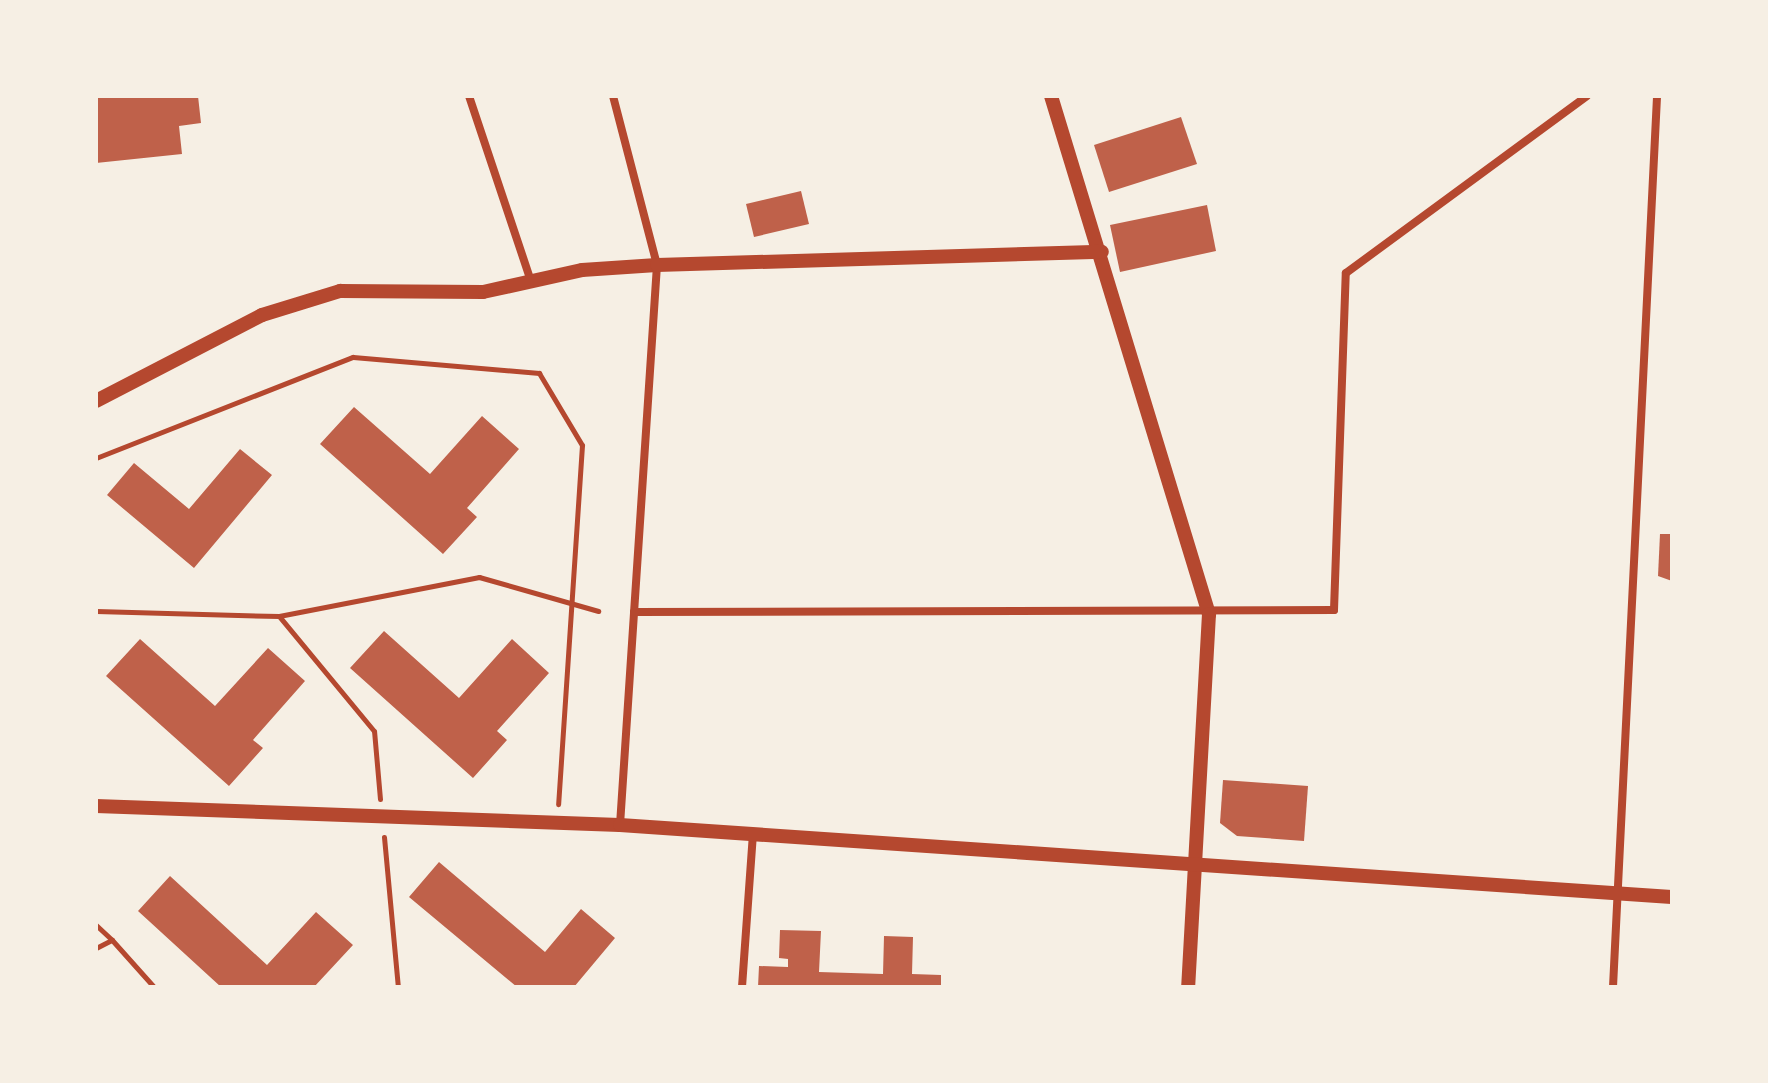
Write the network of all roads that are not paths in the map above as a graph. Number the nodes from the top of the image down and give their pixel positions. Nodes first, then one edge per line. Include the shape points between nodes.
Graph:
1 (469, 96) edge
2 (613, 96) edge
3 (1051, 96) edge
4 (1587, 96) edge
5 (1657, 96) edge
6 (1102, 252) junction
7 (657, 265) junction
8 (531, 281) junction
9 (96, 401) edge
10 (634, 612) junction
11 (1209, 614) junction
12 (96, 806) edge
13 (620, 825) junction
14 (753, 834) junction
15 (1197, 865) junction
16 (1619, 894) junction
17 (1672, 897) edge
18 (742, 987) edge
19 (1188, 987) edge
20 (1613, 987) edge

1 - 8 street
2 - 7 street
3 - 6 street
4 - 11 street via 1346,273 1334,610
5 - 16 street
6 - 7 street
6 - 11 street
7 - 8 street via 582,270
7 - 10 street
8 - 9 street via 483,292 364,290 313,298 262,315
10 - 11 street
10 - 13 street
11 - 15 street
12 - 13 street
13 - 14 street
14 - 15 street
14 - 18 street
15 - 16 street
15 - 19 street
16 - 17 street
16 - 20 street

